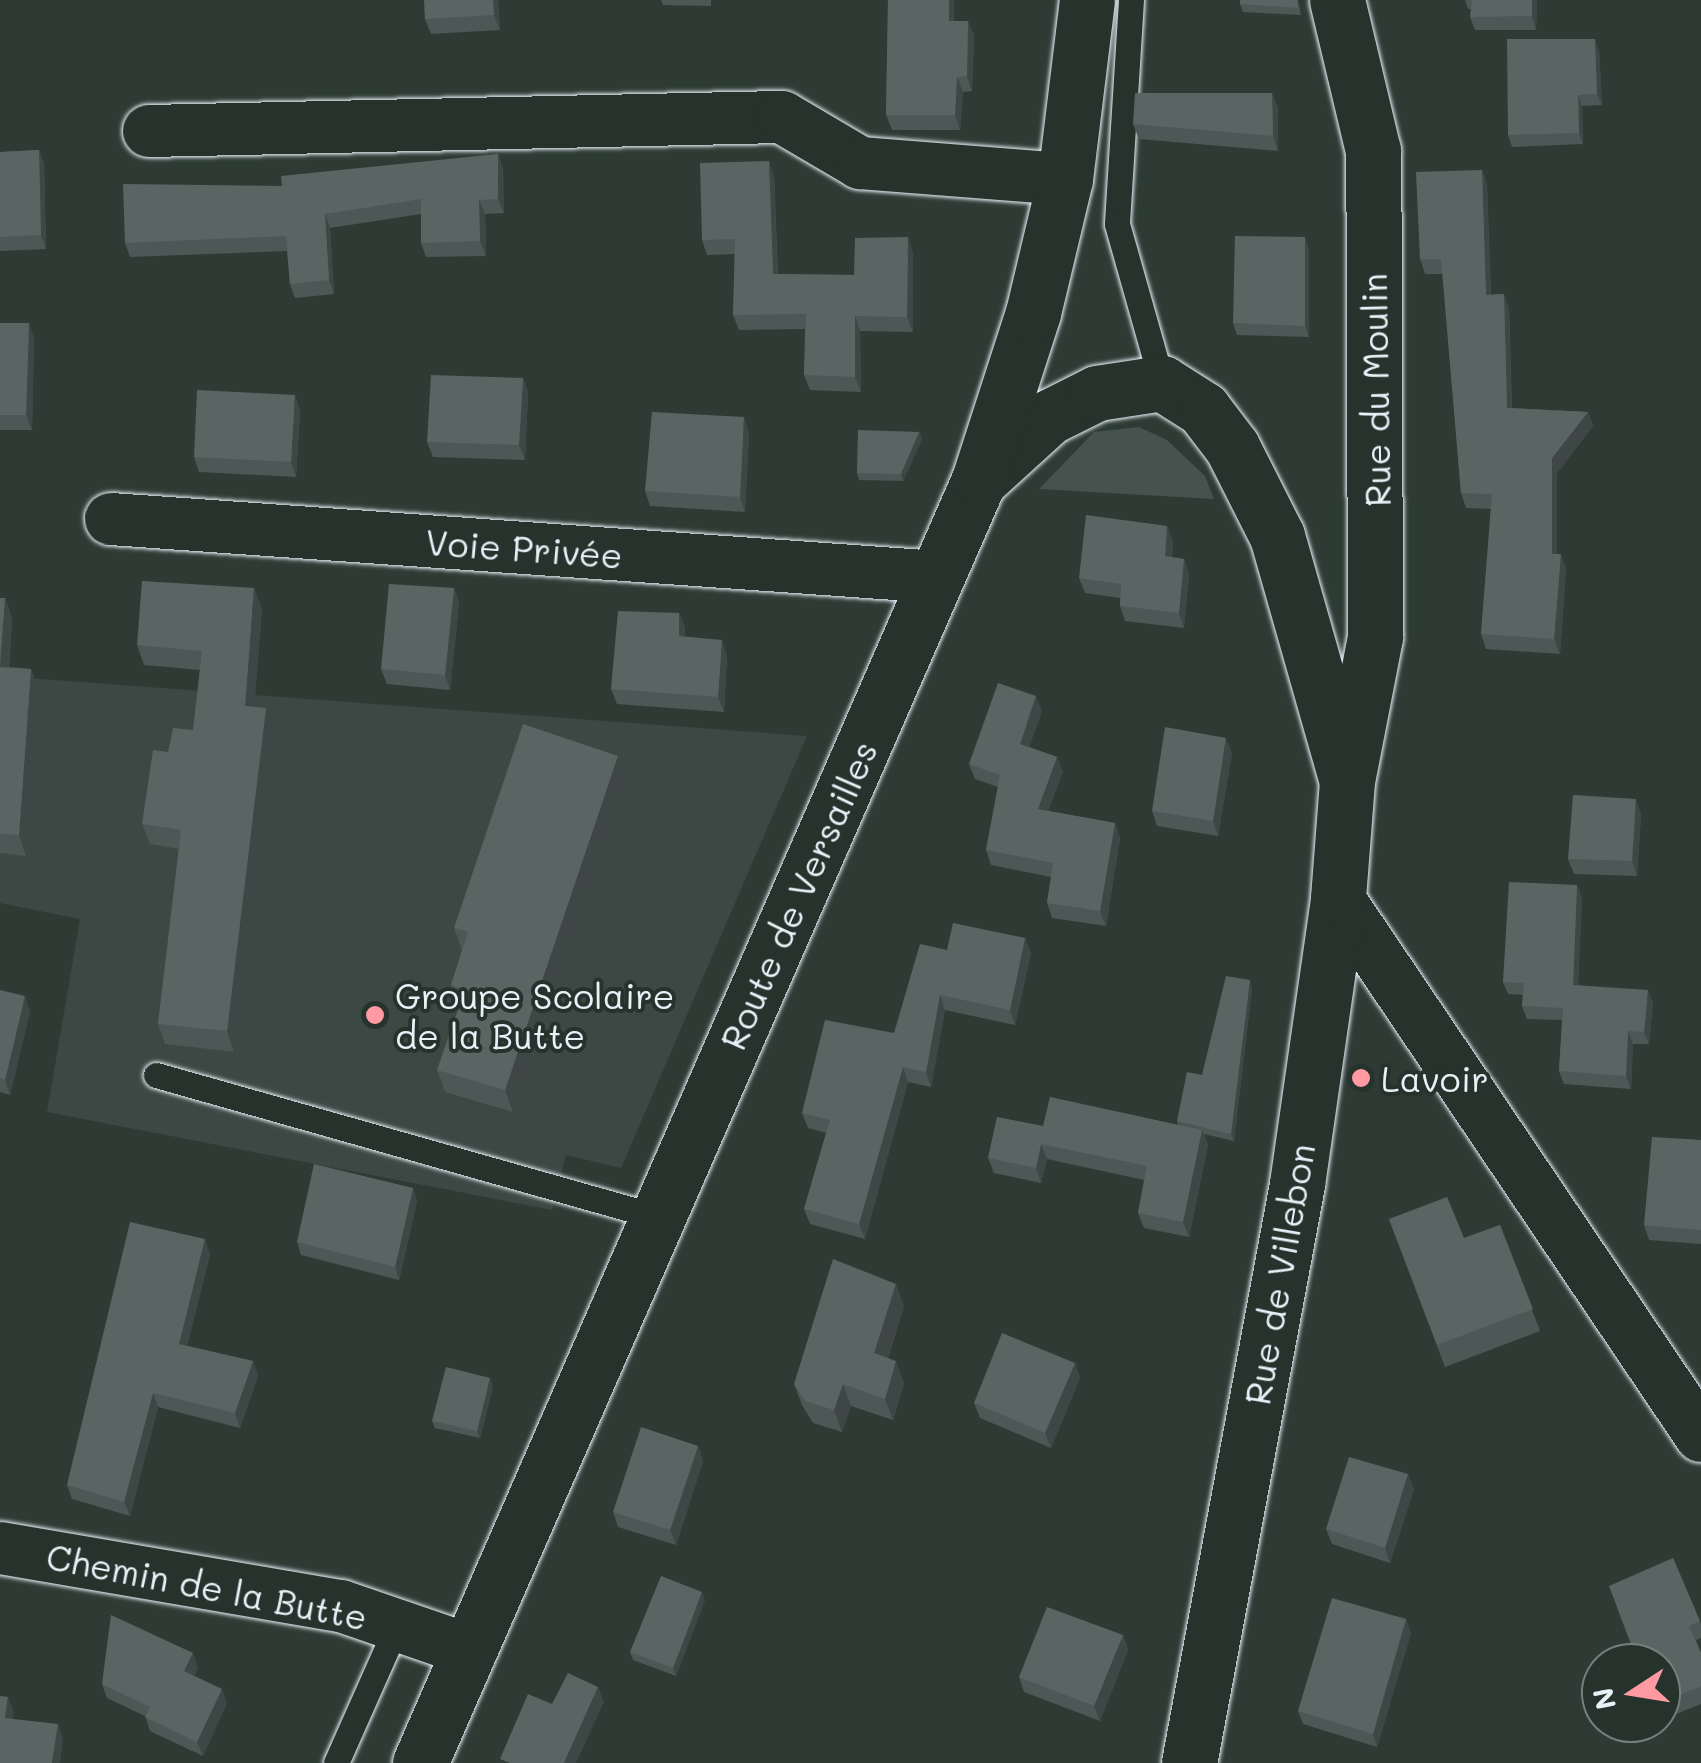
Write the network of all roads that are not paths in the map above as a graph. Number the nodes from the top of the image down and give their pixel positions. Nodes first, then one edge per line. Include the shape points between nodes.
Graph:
1 (1087, 0) edge
2 (1132, 0) edge
3 (1338, 0) edge
4 (149, 132) dead end
5 (1065, 178) junction
6 (1162, 383) junction
7 (978, 480) junction
8 (110, 520) dead end
9 (938, 577) junction
10 (1348, 781) junction
11 (1338, 898) junction
12 (156, 1075) dead end
13 (658, 1217) junction
14 (1701, 1436) edge
15 (0, 1548) edge
16 (398, 1624) junction
17 (469, 1650) junction
18 (336, 1763) edge
19 (420, 1763) edge
20 (1189, 1763) edge

1 - 5 main road, Route de Versailles
2 - 6 lane via 1117,224
3 - 10 main road, Rue du Moulin via 1373,151 1376,637
4 - 5 street via 782,117 860,164
5 - 7 main road, Route de Versailles via 1033,314
6 - 7 main road via 1098,392 1049,417
6 - 10 main road via 1203,409 1232,447 1277,536
7 - 9 main road, Route de Versailles
8 - 9 street, Voie Privée
9 - 13 main road, Route de Versailles
10 - 11 main road, Rue de Villebon
11 - 14 street
11 - 20 main road, Rue de Villebon via 1297,1184
12 - 13 lane
13 - 17 main road, Route de Versailles
15 - 16 street, Chemin de la Butte via 340,1606
16 - 17 street, Chemin de la Butte
16 - 18 lane
17 - 19 main road, Route de Versailles

